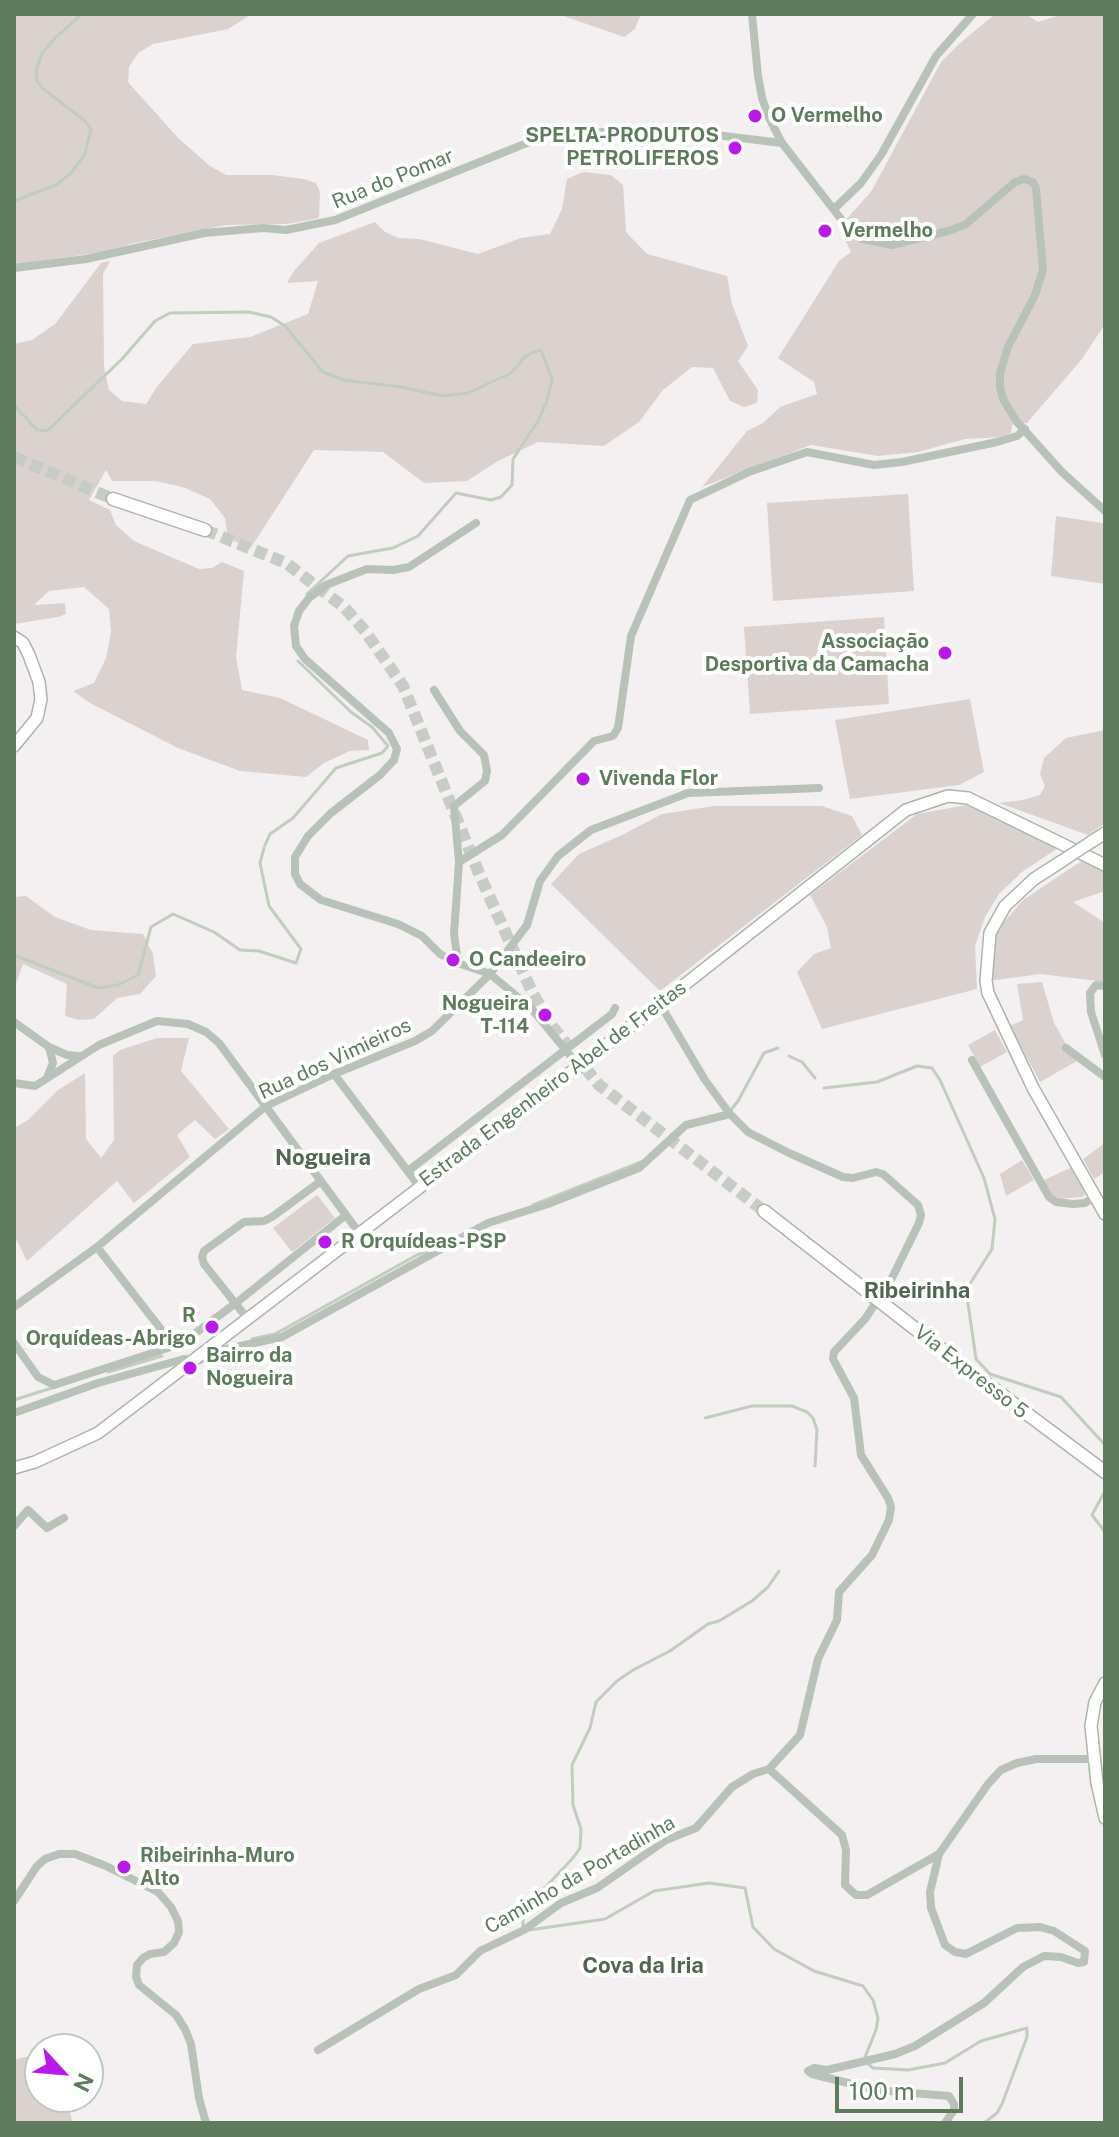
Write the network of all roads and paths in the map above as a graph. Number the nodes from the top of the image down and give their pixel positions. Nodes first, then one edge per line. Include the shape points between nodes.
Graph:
1 (752, 14) edge
2 (973, 14) edge
3 (782, 143) junction
4 (835, 208) junction
5 (14, 268) edge
6 (1025, 429) junction
7 (113, 499) tunnel mouth
8 (1105, 511) edge
9 (476, 523) dead end
10 (205, 530) tunnel mouth
11 (14, 637) edge
12 (434, 690) dead end
13 (14, 746) edge
14 (819, 788) dead end
15 (1105, 833) edge
16 (459, 862) junction
17 (1105, 865) edge
18 (458, 963) junction
19 (490, 974) junction
20 (1105, 986) edge
21 (660, 1004) junction
22 (615, 1008) dead end
23 (14, 1022) edge
24 (49, 1047) junction
25 (1066, 1048) dead end
26 (566, 1049) junction
27 (1105, 1055) edge
28 (80, 1056) junction
29 (972, 1060) dead end
30 (578, 1065) junction
31 (334, 1074) junction
32 (1105, 1077) edge
33 (45, 1078) junction
34 (14, 1083) edge
35 (266, 1106) junction
36 (730, 1114) junction
37 (408, 1171) junction
38 (321, 1181) junction
39 (419, 1186) junction
40 (1095, 1196) junction
41 (764, 1211) tunnel mouth
42 (1105, 1214) edge
43 (346, 1215) junction
44 (360, 1234) junction
45 (97, 1247) junction
46 (236, 1303) junction
47 (14, 1307) edge
48 (247, 1318) junction
49 (14, 1343) edge
50 (174, 1346) junction
51 (209, 1348) junction
52 (193, 1360) junction
53 (14, 1413) edge
54 (14, 1468) edge
55 (1105, 1472) edge
56 (64, 1518) dead end
57 (14, 1526) edge
58 (1105, 1683) edge
59 (1095, 1762) junction
60 (769, 1769) junction
61 (1105, 1774) edge
62 (1102, 1795) edge
63 (1105, 1817) edge
64 (939, 1854) junction
65 (14, 1901) edge
66 (318, 2050) dead end
67 (206, 2123) edge
68 (945, 2123) edge

1 - 3 street via 762,98
2 - 4 street via 936,56 881,155
3 - 4 street
3 - 5 street, Rua do Pomar via 666,129 547,135 335,220 286,230 204,233 86,259
4 - 6 street via 862,239 892,245 965,225 1015,182 1033,182 1043,269 1000,373 1004,401
6 - 8 street
6 - 16 street via 997,442 874,465 807,452 690,500 631,636 613,736 594,741 502,835
7 - 10 main road
9 - 18 street via 409,567 367,569 326,585 303,604 294,633 305,659 389,733 397,749 380,775 308,836 293,865 297,880 321,900 410,930
11 - 13 main road via 29,655 41,699 37,718
12 - 16 street via 460,731 484,755 487,771 485,781 454,806
14 - 19 street, Rua dos Vimieiros via 688,793 591,830 558,856 540,881 527,925
15 - 40 main road, bridge via 1034,879 1005,906 990,933 986,981 1033,1088
16 - 18 street via 454,934
17 - 21 main road, Estrada Engenheiro Abel de Freitas via 968,798 948,796 906,810
18 - 19 street
19 - 26 street via 531,1008
19 - 31 street, Rua dos Vimieiros via 432,1031
20 - 27 street via 1093,987 1091,1012
21 - 30 main road, Estrada Engenheiro Abel de Freitas
21 - 36 street
22 - 26 street
23 - 24 street
24 - 28 street
24 - 33 street via 53,1063
25 - 32 street
26 - 30 street
26 - 37 street
28 - 33 street
28 - 35 street via 157,1021 188,1024 219,1043
29 - 40 street via 1049,1197 1073,1204
30 - 39 main road, Estrada Engenheiro Abel de Freitas
31 - 35 street, Rua dos Vimieiros
31 - 37 street
33 - 34 street via 35,1086
35 - 38 street
35 - 45 street, Rua dos Vimieiros
36 - 51 street via 686,1125 639,1168 488,1223 282,1337 213,1352
36 - 60 street via 748,1132 820,1168 853,1178 883,1174 918,1205 921,1215 891,1280 833,1359 854,1398 861,1455 888,1498 889,1520 872,1555 839,1592 837,1620 818,1659 800,1735
37 - 39 street
38 - 43 street
38 - 46 street via 272,1217 244,1222 204,1251 204,1264
39 - 44 main road, Estrada Engenheiro Abel de Freitas
40 - 42 main road
41 - 55 main road, Via Expresso 5, bridge
43 - 44 street
43 - 46 street
44 - 48 main road, Estrada Engenheiro Abel de Freitas
45 - 47 street, Rua dos Vimieiros
45 - 50 street
46 - 48 street
46 - 50 street
48 - 51 main road, Estrada Engenheiro Abel de Freitas
49 - 50 street via 38,1377 54,1385
51 - 52 main road, Estrada Engenheiro Abel de Freitas
52 - 53 street via 98,1383
52 - 54 main road, Estrada Engenheiro Abel de Freitas via 98,1433
56 - 57 street via 47,1528 28,1510
58 - 59 main road via 1092,1713
59 - 61 street
59 - 62 main road
59 - 64 street via 1036,1759 1001,1770
60 - 64 street via 842,1835 845,1885 856,1895 867,1895
60 - 66 street, Caminho da Portadinha via 732,1787 696,1828 666,1840 597,1888 480,1951 456,1975 419,1989
62 - 63 main road
64 - 68 street via 931,1908 945,1945 955,1952 966,1954 1017,1928 1040,1927 1080,1947 1086,1956 1078,1963 1044,1956 1034,1961 984,2003 915,2046 808,2071 876,2090 949,2096 954,2110
65 - 67 street via 45,1859 75,1854 158,1892 171,1907 179,1932 174,1943 143,1958 136,1977 185,2029

